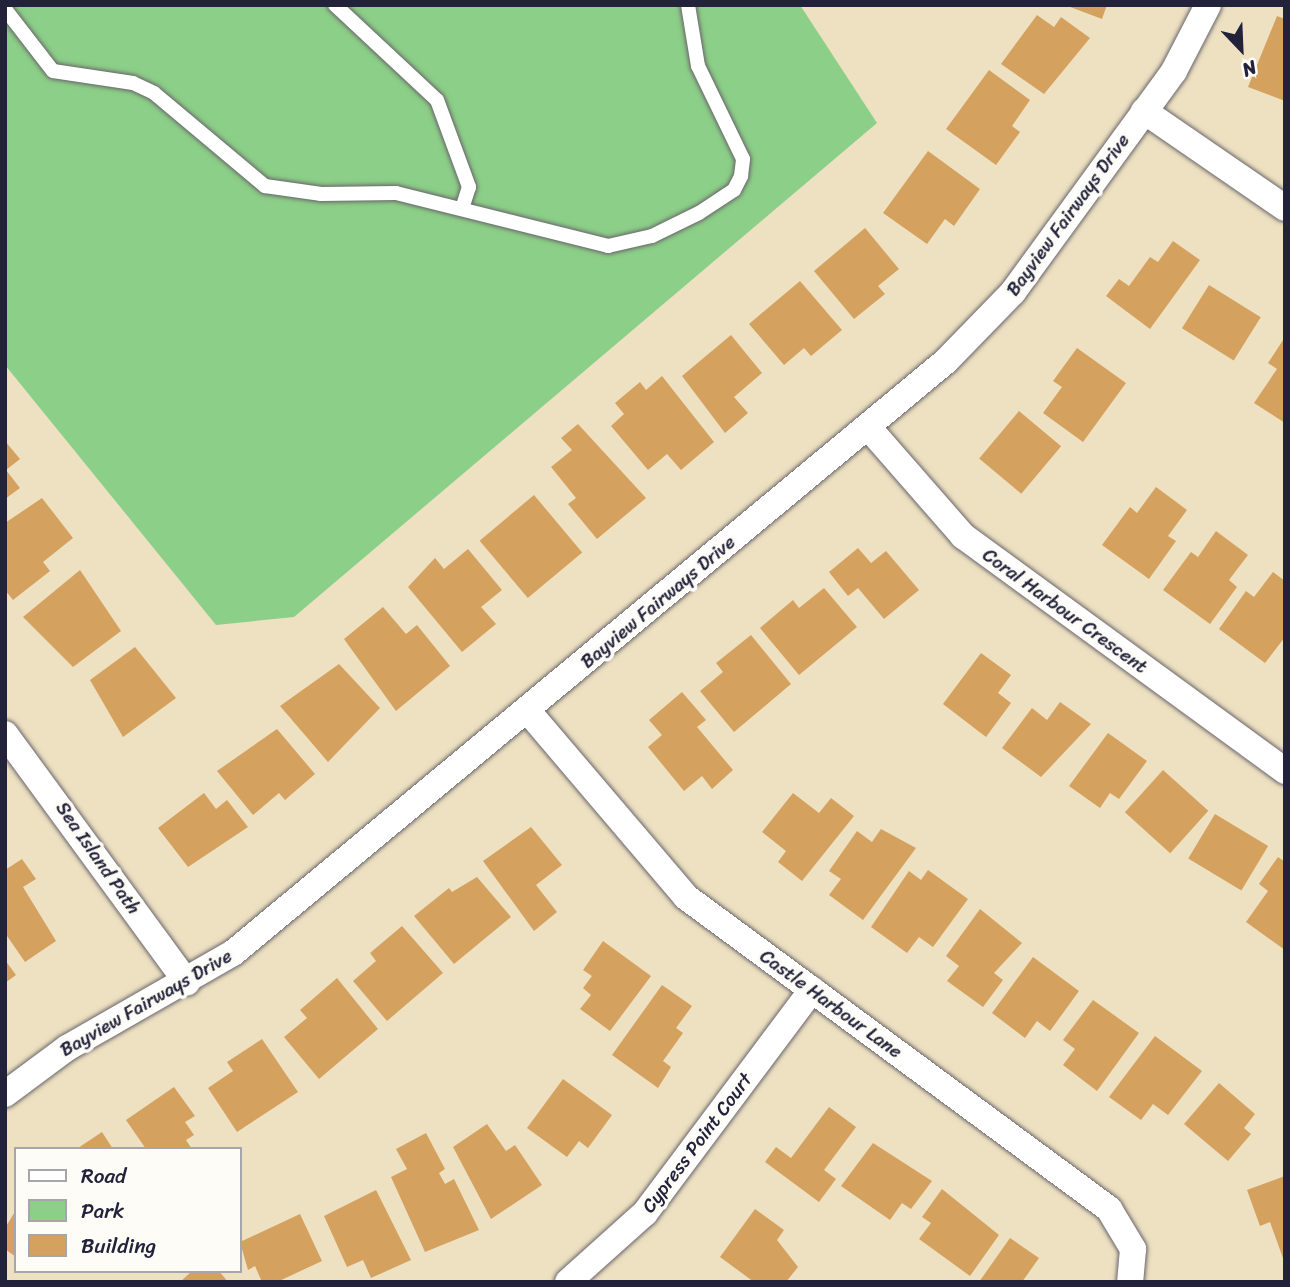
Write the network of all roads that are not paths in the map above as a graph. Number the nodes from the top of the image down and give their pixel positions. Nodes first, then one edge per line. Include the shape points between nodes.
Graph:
1 (335, 5) edge
2 (688, 5) edge
3 (1208, 5) edge
4 (5, 9) edge
5 (1144, 111) junction
6 (1285, 208) edge
7 (462, 209) junction
8 (868, 427) junction
9 (527, 710) junction
10 (5, 734) edge
11 (1285, 771) edge
12 (187, 984) junction
13 (812, 990) junction
14 (5, 1094) edge
15 (568, 1282) edge
16 (1129, 1282) edge

1 - 7 lane via 437,100 468,187
2 - 7 lane via 698,66 743,159 734,190 652,236 608,246
3 - 5 street, Bayview Fairways Drive
4 - 7 lane via 53,71 133,83 154,93 265,186 321,194 396,193
5 - 6 street
5 - 8 street, Bayview Fairways Drive via 980,329
8 - 9 street, Bayview Fairways Drive
8 - 11 street, Coral Harbour Crescent via 963,536
9 - 12 street, Bayview Fairways Drive via 279,917
9 - 13 street, Castle Harbour Lane via 676,887
10 - 12 street, Sea Island Path
12 - 14 street, Bayview Fairways Drive via 67,1048
13 - 15 street, Cypress Point Court via 645,1213
13 - 16 street, Castle Harbour Lane via 1109,1209 1133,1250

